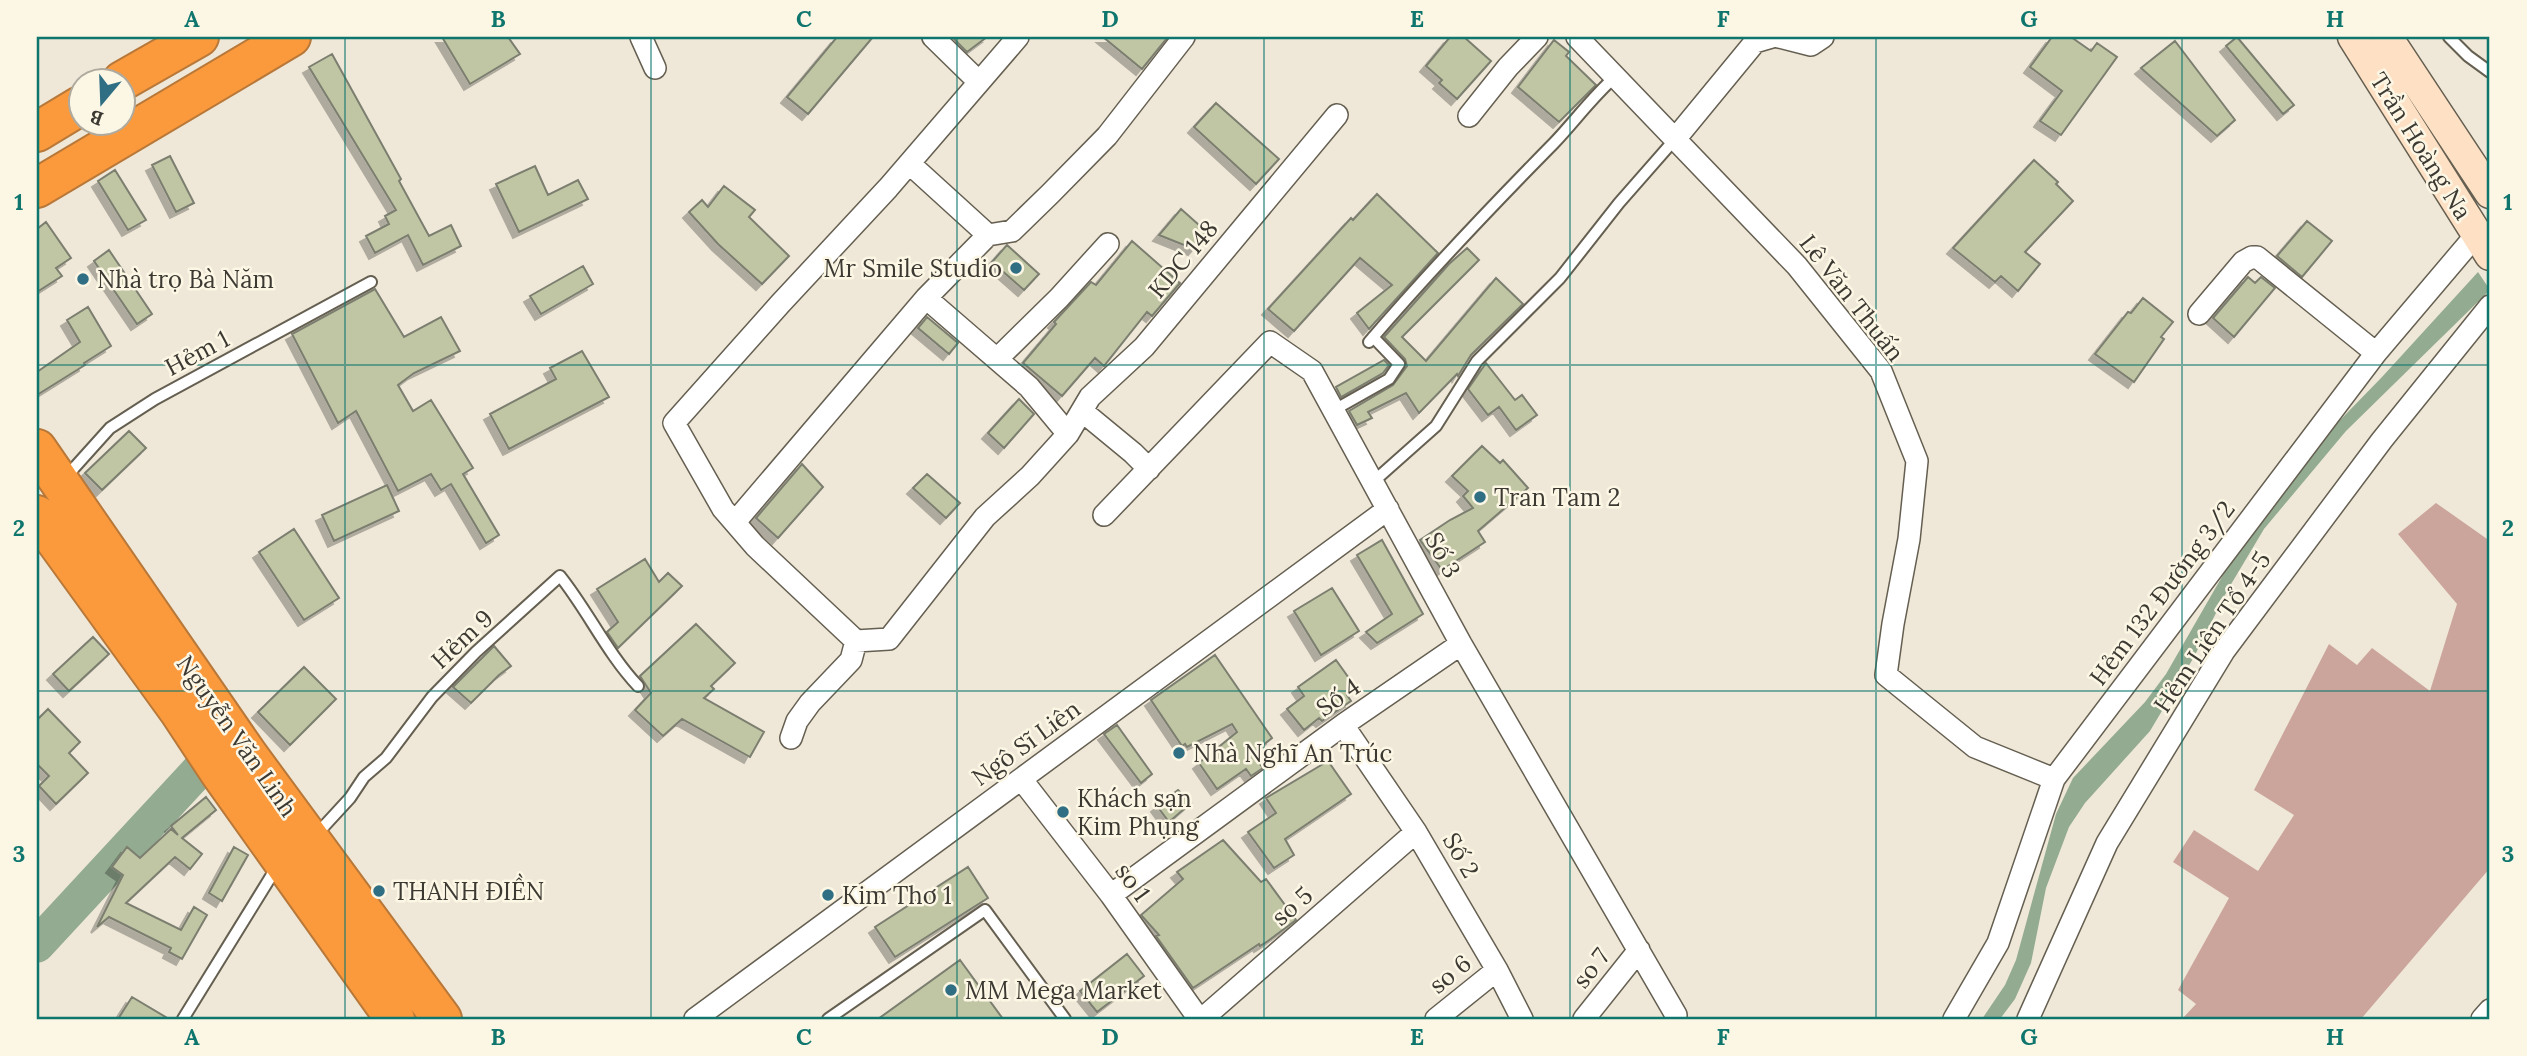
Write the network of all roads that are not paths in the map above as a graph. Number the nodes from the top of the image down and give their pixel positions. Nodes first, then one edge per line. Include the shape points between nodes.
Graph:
1 (199, 37) edge
2 (290, 37) edge
3 (641, 37) edge
4 (933, 37) edge
5 (1018, 37) edge
6 (1184, 37) edge
7 (1537, 37) edge
8 (1577, 37) edge
9 (1772, 37) edge
10 (1779, 37) edge
11 (1823, 37) edge
12 (2353, 37) edge
13 (2388, 37) edge
14 (2449, 37) edge
15 (656, 68) dead end
16 (2490, 72) edge
17 (136, 73) edge
18 (1616, 76) junction
19 (979, 82) junction
20 (66, 114) edge
21 (1336, 115) dead end
22 (1469, 116) dead end
23 (37, 132) edge
24 (1676, 138) junction
25 (909, 163) junction
26 (37, 188) edge
27 (2490, 193) edge
28 (988, 235) junction
29 (2486, 236) edge
30 (1108, 244) dead end
31 (371, 282) dead end
32 (926, 298) junction
33 (2490, 306) edge
34 (2199, 314) dead end
35 (2376, 353) junction
36 (997, 359) junction
37 (1334, 410) junction
38 (1082, 411) junction
39 (1068, 434) junction
40 (37, 449) edge
41 (1149, 469) junction
42 (1373, 482) junction
43 (61, 483) junction
44 (1388, 509) junction
45 (37, 515) edge
46 (1104, 515) dead end
47 (735, 522) junction
48 (856, 641) junction
49 (1461, 644) junction
50 (638, 686) dead end
51 (192, 701) junction
52 (1343, 725) junction
53 (791, 738) dead end
54 (2054, 779) junction
55 (1021, 780) junction
56 (1416, 832) junction
57 (296, 850) junction
58 (1111, 895) junction
59 (1639, 950) junction
60 (1497, 970) junction
61 (2490, 1010) edge
62 (1676, 1015) dead end
63 (183, 1019) edge
64 (394, 1019) edge
65 (442, 1019) edge
66 (695, 1019) edge
67 (828, 1019) edge
68 (1065, 1019) edge
69 (1201, 1019) edge
70 (1436, 1019) edge
71 (1522, 1019) edge
72 (1584, 1019) edge
73 (1954, 1019) edge
74 (2028, 1019) edge
75 (2482, 1019) edge

1 - 17 highway
2 - 26 highway
3 - 15 street
4 - 19 street
5 - 19 street
6 - 28 street via 1107,136 1050,194 1012,231
7 - 22 street
8 - 18 street, Lê Văn Thuấn
9 - 24 street via 1755,42
10 - 11 street via 1811,45
12 - 29 main road, Trần Hoàng Na
13 - 27 main road, Trần Hoàng Na
14 - 16 lane
18 - 24 street, Lê Văn Thuấn
18 - 37 lane via 1371,340 1399,364 1389,379
19 - 25 street
20 - 23 highway
21 - 38 street, KDC 148 via 1144,347 1090,397
24 - 42 lane via 1560,278 1477,361 1436,426
24 - 54 street, Lê Văn Thuấn via 1797,266 1881,371 1917,461 1886,675 1975,747
25 - 28 street
25 - 47 street via 674,423
28 - 32 street
29 - 35 street, Hẻm 132 Đường 3/2
30 - 36 street
31 - 43 lane, Hẻm 1 via 110,428
32 - 36 street
32 - 47 street
33 - 74 street, Hẻm Liên Tổ 4-5 via 2382,440 2224,652 2106,843
34 - 35 street via 2243,262 2257,257
35 - 54 street, Hẻm 132 Đường 3/2
36 - 39 street via 1029,387
37 - 41 street, Số 3 via 1312,370 1270,342
37 - 42 street, Số 3
38 - 39 street, KDC 148
38 - 41 street
39 - 48 street, KDC 148 via 985,517 889,639
40 - 43 highway, Nguyễn Văn Linh
41 - 46 street, Số 3
42 - 44 street, Số 3
43 - 51 highway, Nguyễn Văn Linh
44 - 49 street, Số 3
44 - 55 street, Ngô Sĩ Liên
45 - 51 highway, Nguyễn Văn Linh
47 - 48 street
48 - 53 street via 851,660 810,703
49 - 52 street, Số 4
49 - 59 street, Số 3
50 - 57 lane, Hẻm 9 via 560,576 432,697 386,758
51 - 57 highway, Nguyễn Văn Linh
52 - 56 street, Số 2
52 - 58 street, Số 4
54 - 73 street, Hẻm 132 Đường 3/2 via 1998,943
55 - 58 street, so 1
55 - 66 street, Ngô Sĩ Liên
56 - 60 street, Số 2
56 - 69 street, so 5
57 - 63 lane
57 - 64 highway, Nguyễn Văn Linh
57 - 65 highway, Nguyễn Văn Linh
58 - 69 street, so 1
59 - 62 street, Số 3
59 - 72 street, so 7
60 - 70 street, so 6
60 - 71 street, Số 2
61 - 75 street
67 - 68 lane via 985,910

